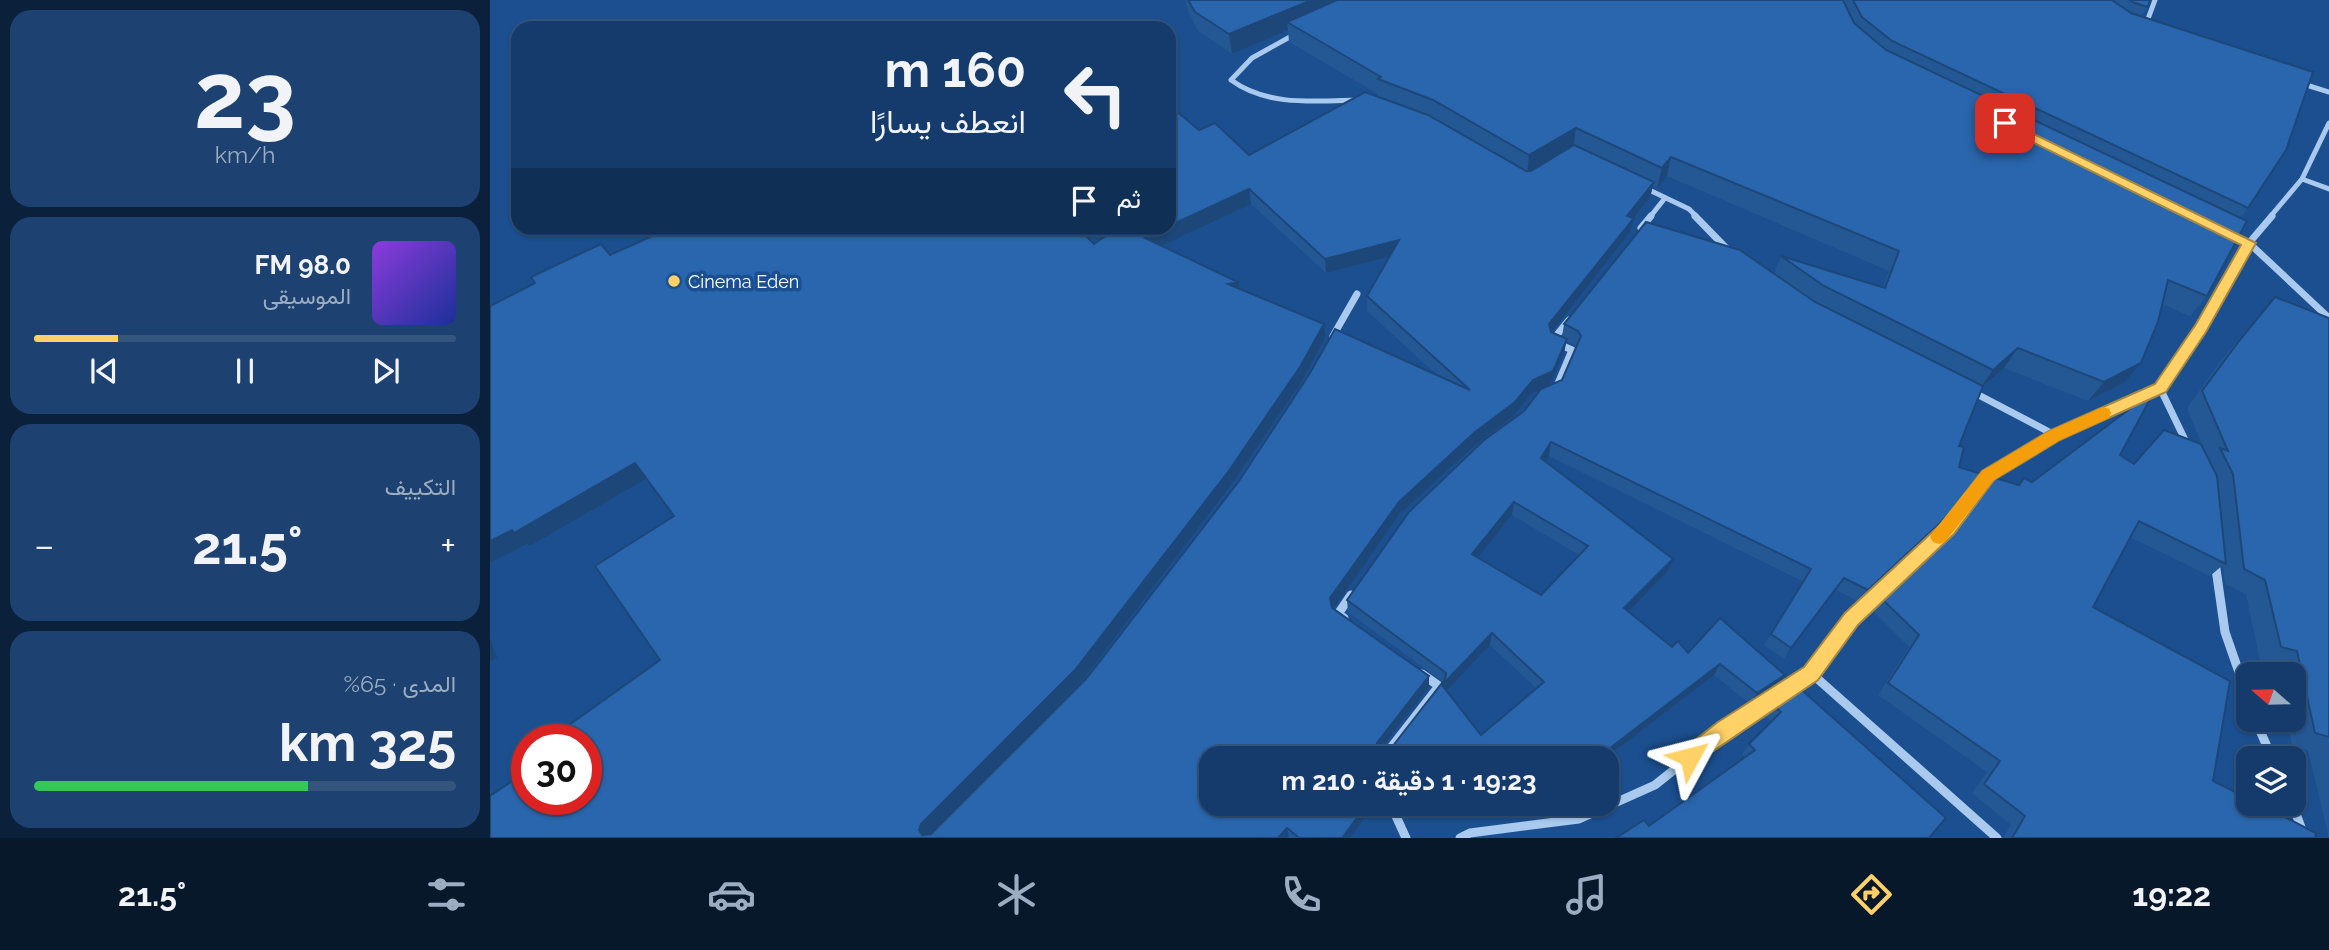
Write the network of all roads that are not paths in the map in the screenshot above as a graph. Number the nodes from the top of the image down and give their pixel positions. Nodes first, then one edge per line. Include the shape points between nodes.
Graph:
1 (2155, 0) edge
2 (1310, 27) edge
3 (2142, 34) edge
4 (2289, 79) edge
5 (2329, 92) edge
6 (1362, 100) edge
7 (2329, 122) edge
8 (2302, 179) junction
9 (1630, 181) edge
10 (2329, 189) edge
11 (1665, 198) junction
12 (2225, 231) edge
13 (1632, 241) edge
14 (2249, 243) junction
15 (1732, 255) edge
16 (1356, 294) dead end
17 (1575, 313) edge
18 (2329, 318) edge
19 (1326, 350) edge
20 (2160, 388) junction
21 (1968, 389) edge
22 (1545, 394) edge
23 (2054, 435) junction
24 (2193, 457) edge
25 (2213, 548) edge
26 (1360, 582) edge
27 (1349, 622) edge
28 (2236, 664) edge
29 (1416, 670) edge
30 (1811, 674) junction
31 (1392, 746) edge
32 (1396, 816) edge
33 (2297, 816) edge
34 (1467, 836) edge
35 (1406, 838) edge
36 (1997, 838) edge
37 (2305, 838) edge

1 - 3 street
2 - 6 street via 1243,64 1231,80 1241,89 1295,101
4 - 5 street
7 - 8 street
8 - 10 street
8 - 14 street
9 - 11 street
11 - 13 street
11 - 15 street via 1689,209
12 - 14 street
14 - 18 street
14 - 20 street via 2201,328
16 - 19 street
17 - 22 street via 1552,341 1572,350 1555,390
20 - 23 street
20 - 24 street
21 - 23 street
23 - 30 street via 1988,475 1948,528 1852,619
25 - 28 street via 2225,632
26 - 27 street via 1338,614
29 - 31 street via 1439,686
30 - 34 street via 1725,729 1654,785 1580,819
30 - 36 street
32 - 35 street
33 - 37 street

